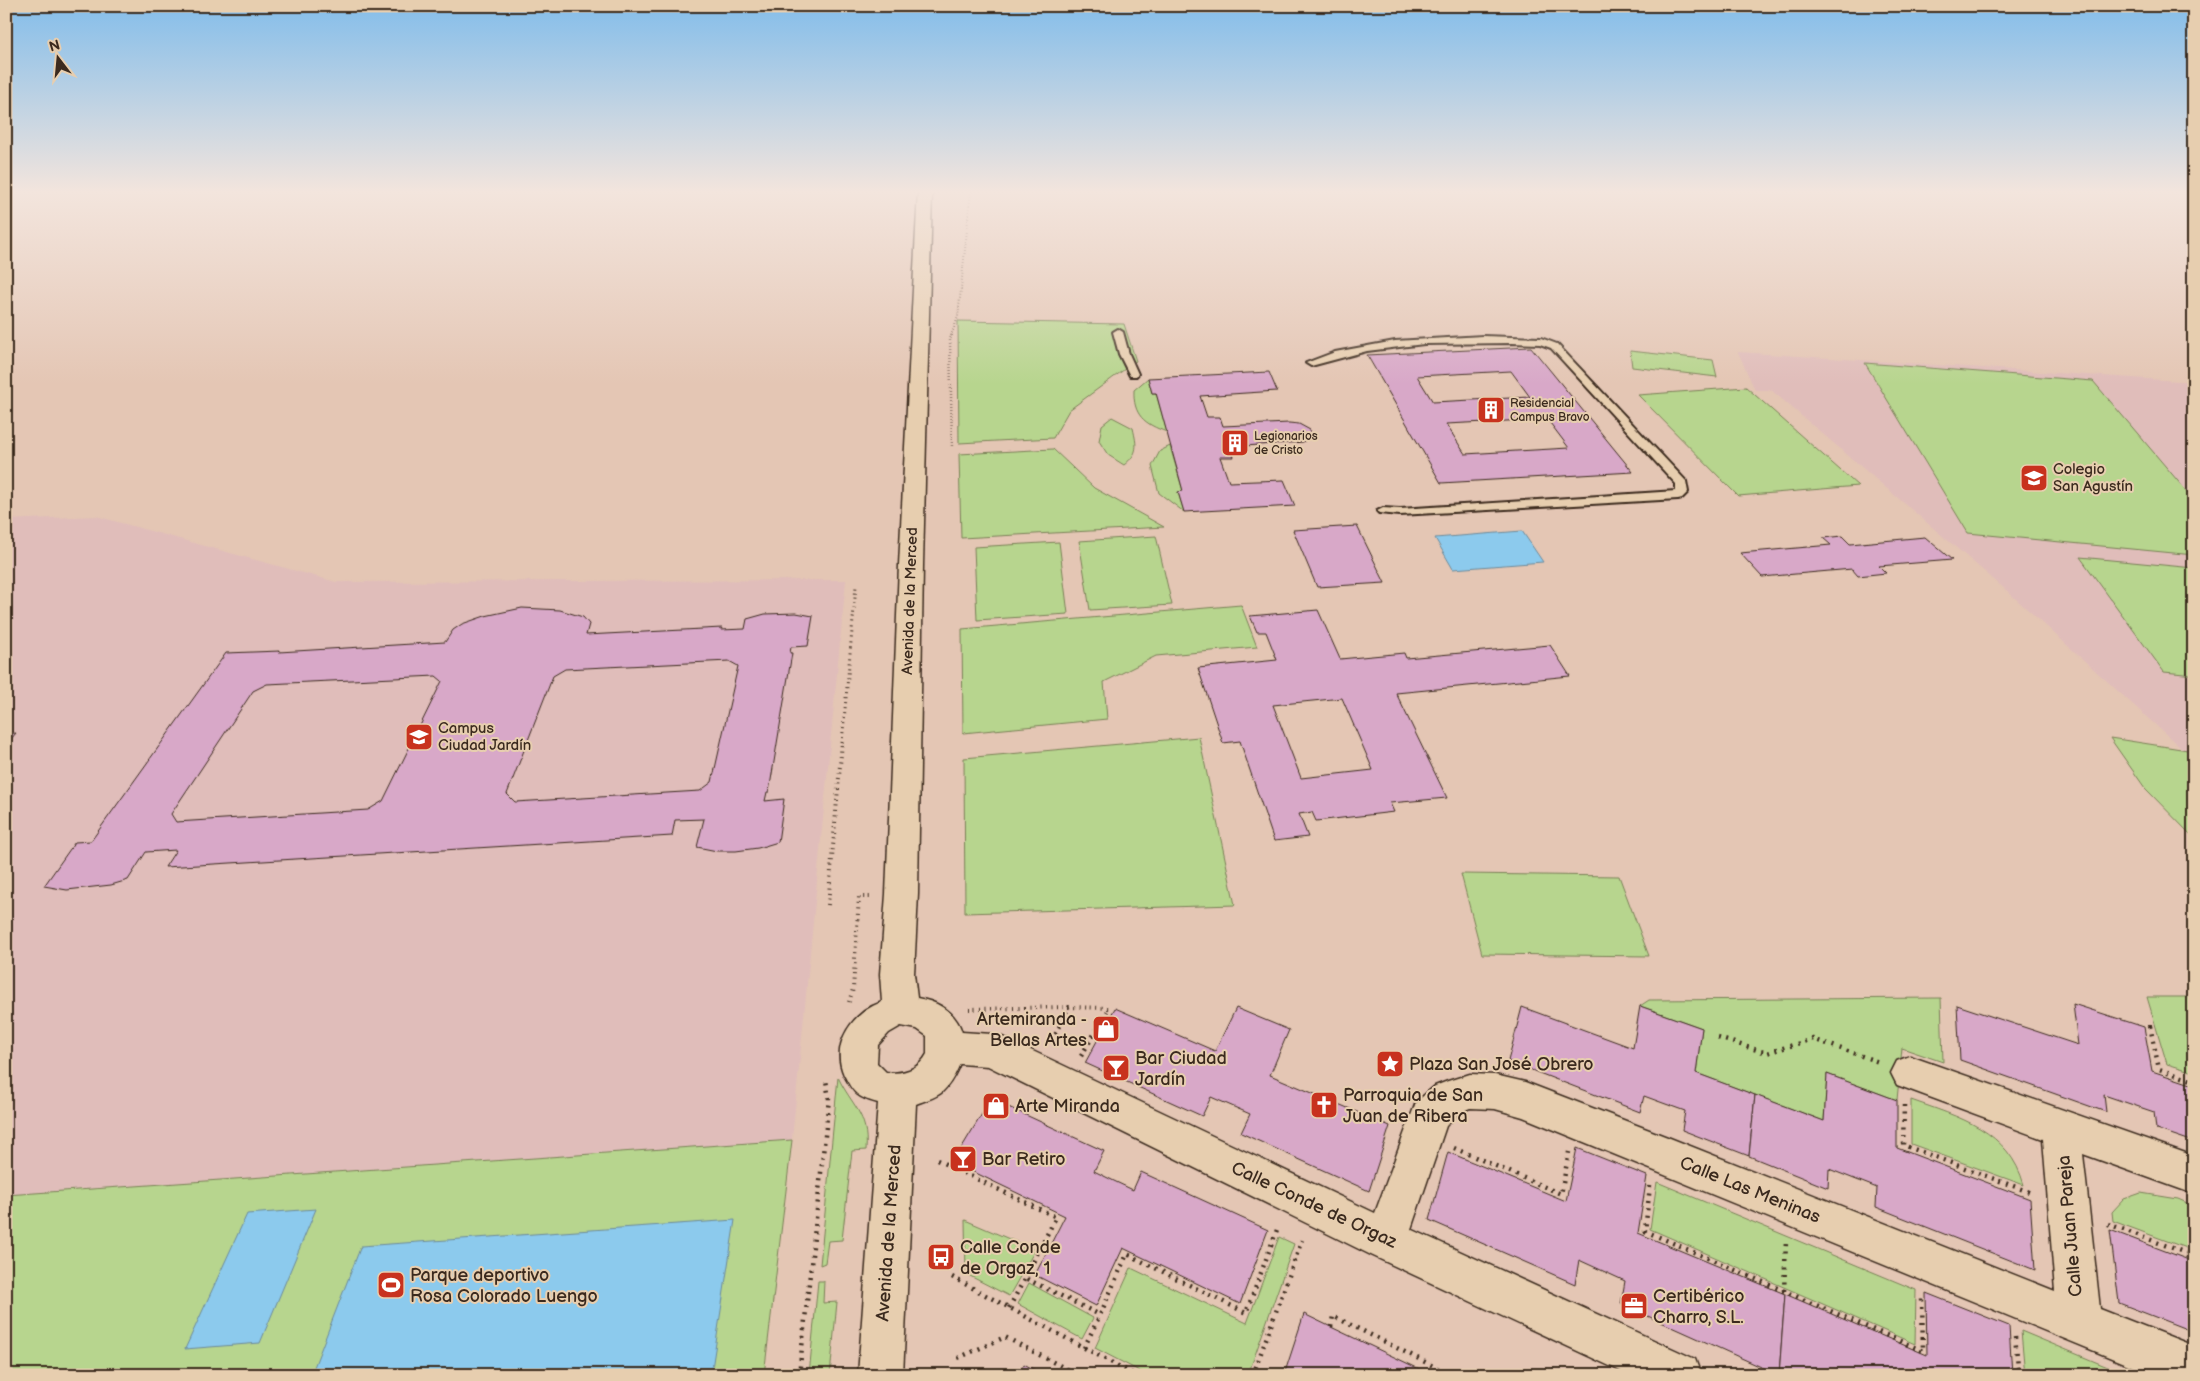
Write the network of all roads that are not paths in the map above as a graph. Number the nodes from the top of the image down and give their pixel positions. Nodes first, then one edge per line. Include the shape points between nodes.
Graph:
1 (922, 255) edge
2 (1118, 332) dead end
3 (1311, 363) dead end
4 (1133, 374) dead end
5 (1384, 511) dead end
6 (901, 1012) junction
7 (948, 1047) junction
8 (1907, 1084) road end
9 (898, 1091) junction
10 (2061, 1127) junction
11 (2194, 1175) edge
12 (1386, 1240) junction
13 (2080, 1324) junction
14 (2194, 1369) edge
15 (880, 1375) edge
16 (1679, 1375) edge

1 - 6 main road, Avenida de la Merced via 897,974
2 - 4 lane
3 - 5 lane via 1335,354 1411,341 1541,341 1554,346 1682,483 1682,492 1678,496
6 - 7 main road via 929,1016 946,1034
6 - 9 main road via 874,1023 858,1047 862,1072 870,1082
7 - 9 main road via 945,1060 927,1081
7 - 12 main road, Calle Conde de Orgaz via 992,1050
8 - 10 main road, Calle Juan Pareja
9 - 15 main road, Avenida de la Merced
10 - 11 main road, Calle Juan Pareja
10 - 13 main road, Calle Juan Pareja
12 - 13 main road, Calle Las Meninas via 1430,1115 1448,1098 1470,1091 1495,1092 1525,1100 1670,1157
12 - 16 main road, Calle Conde de Orgaz
13 - 14 main road, Calle Las Meninas

